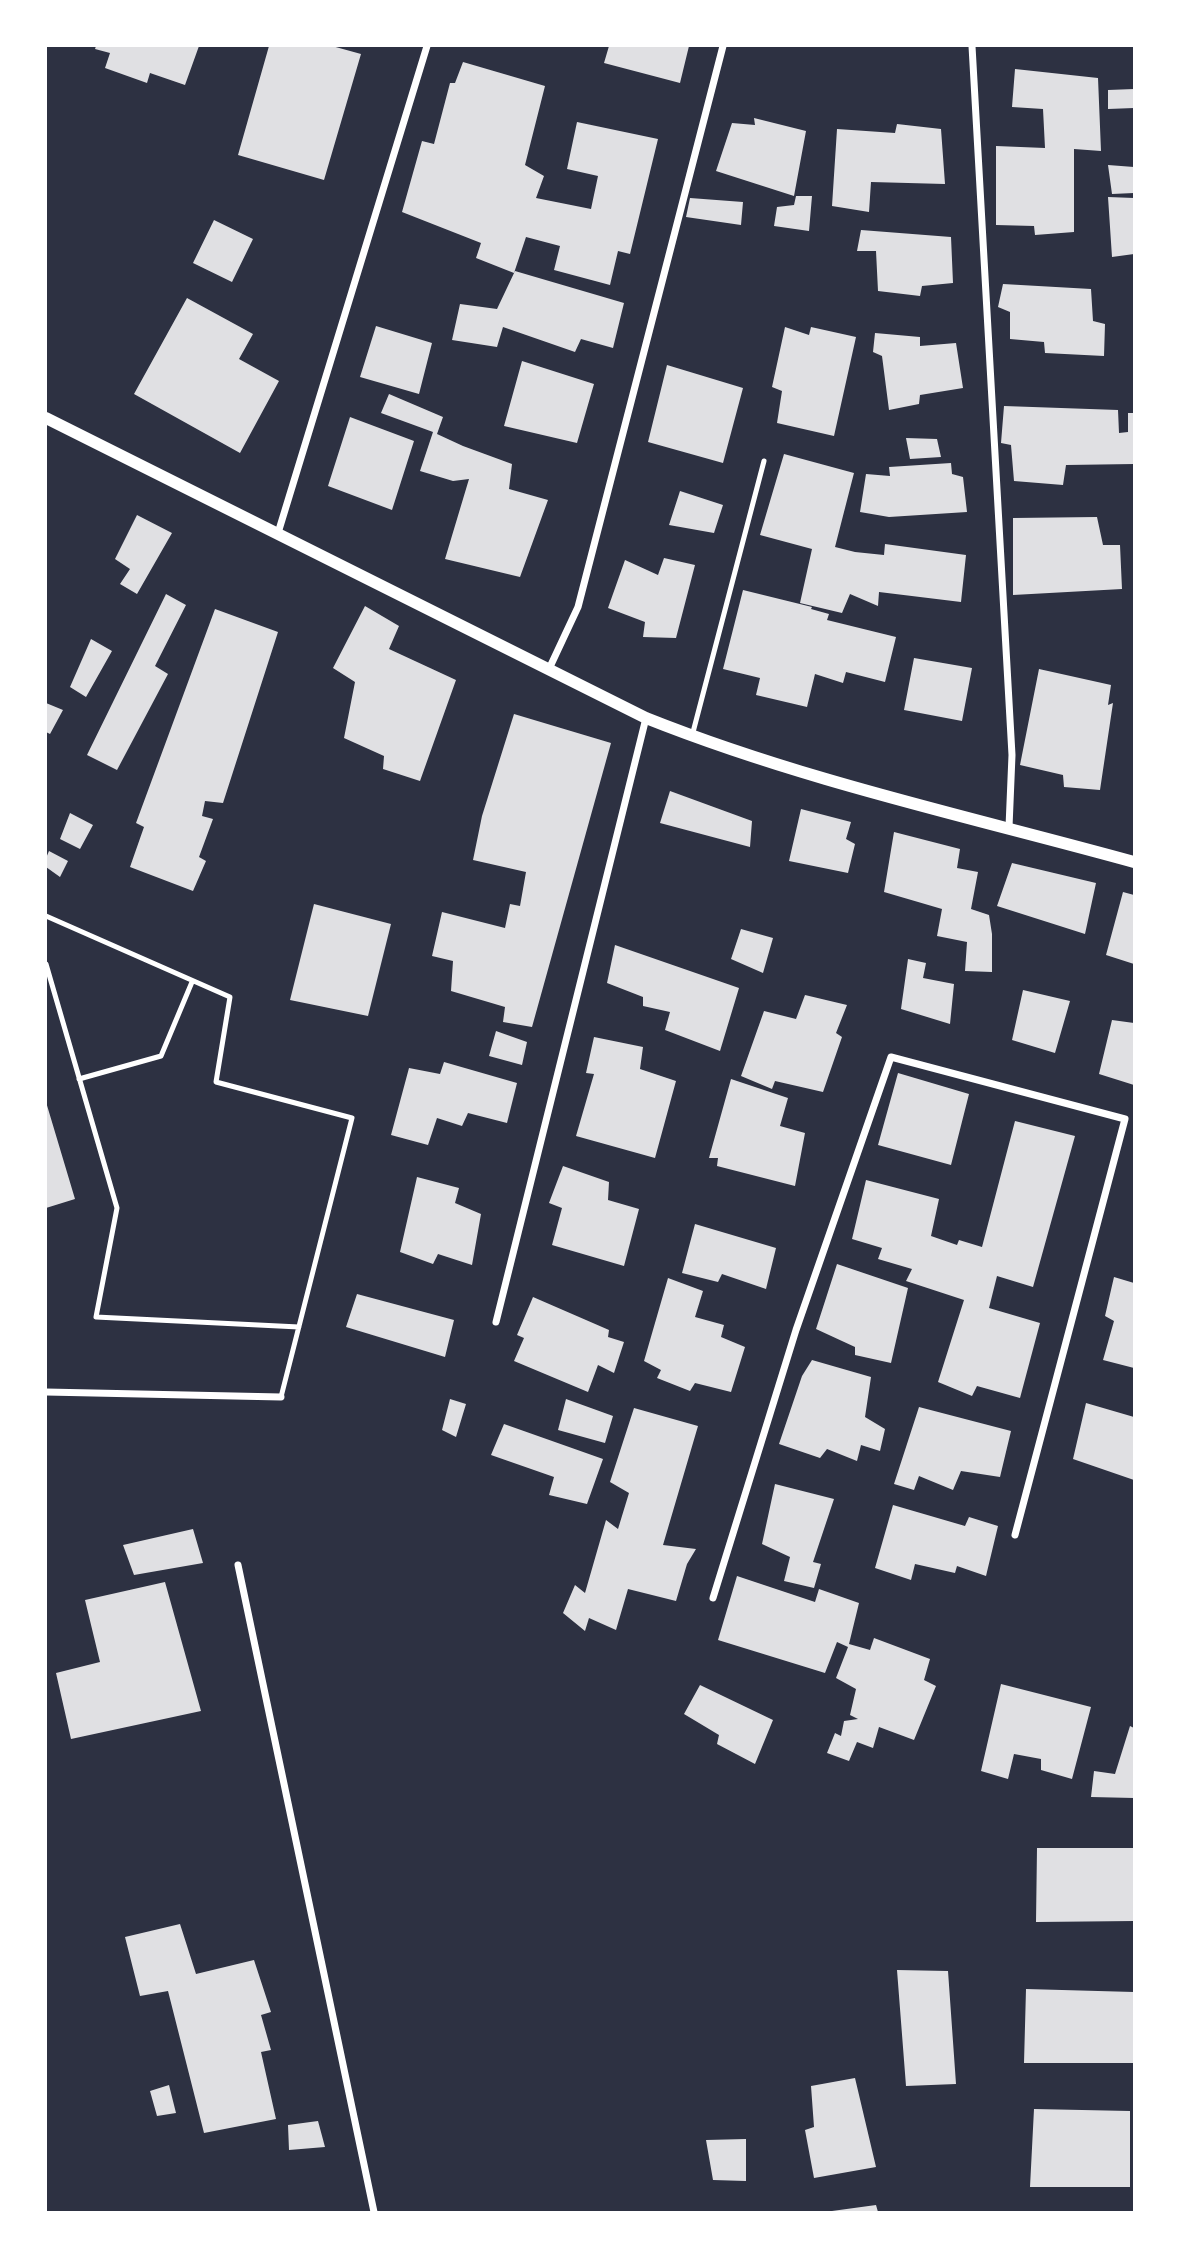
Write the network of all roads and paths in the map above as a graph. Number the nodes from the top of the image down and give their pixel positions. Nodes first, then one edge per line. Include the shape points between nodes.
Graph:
1 (427, 46) edge
2 (723, 46) edge
3 (972, 46) edge
4 (46, 418) edge
5 (764, 461) dead end
6 (278, 533) junction
7 (549, 669) junction
8 (646, 718) junction
9 (692, 736) junction
10 (1009, 827) junction
11 (1135, 862) edge
12 (46, 916) edge
13 (46, 964) edge
14 (192, 982) junction
15 (79, 1079) junction
16 (1125, 1119) junction
17 (1135, 1121) edge
18 (496, 1322) dead end
19 (299, 1327) junction
20 (46, 1392) edge
21 (281, 1397) joint
22 (1015, 1535) dead end
23 (238, 1565) dead end
24 (713, 1598) dead end
25 (374, 2213) edge

1 - 6 street
2 - 7 street via 578,607
3 - 10 street via 1012,755
4 - 6 street
5 - 9 lane
6 - 7 street
7 - 8 street
8 - 9 street
8 - 18 street
9 - 10 street via 793,770
10 - 11 street
12 - 14 lane
13 - 15 lane
14 - 15 lane via 161,1056
14 - 19 lane via 230,997 216,1082 352,1118
15 - 19 lane via 117,1208 96,1317
16 - 17 street
16 - 22 street
16 - 24 street via 891,1057 796,1330
19 - 21 lane
20 - 21 street
23 - 25 street

